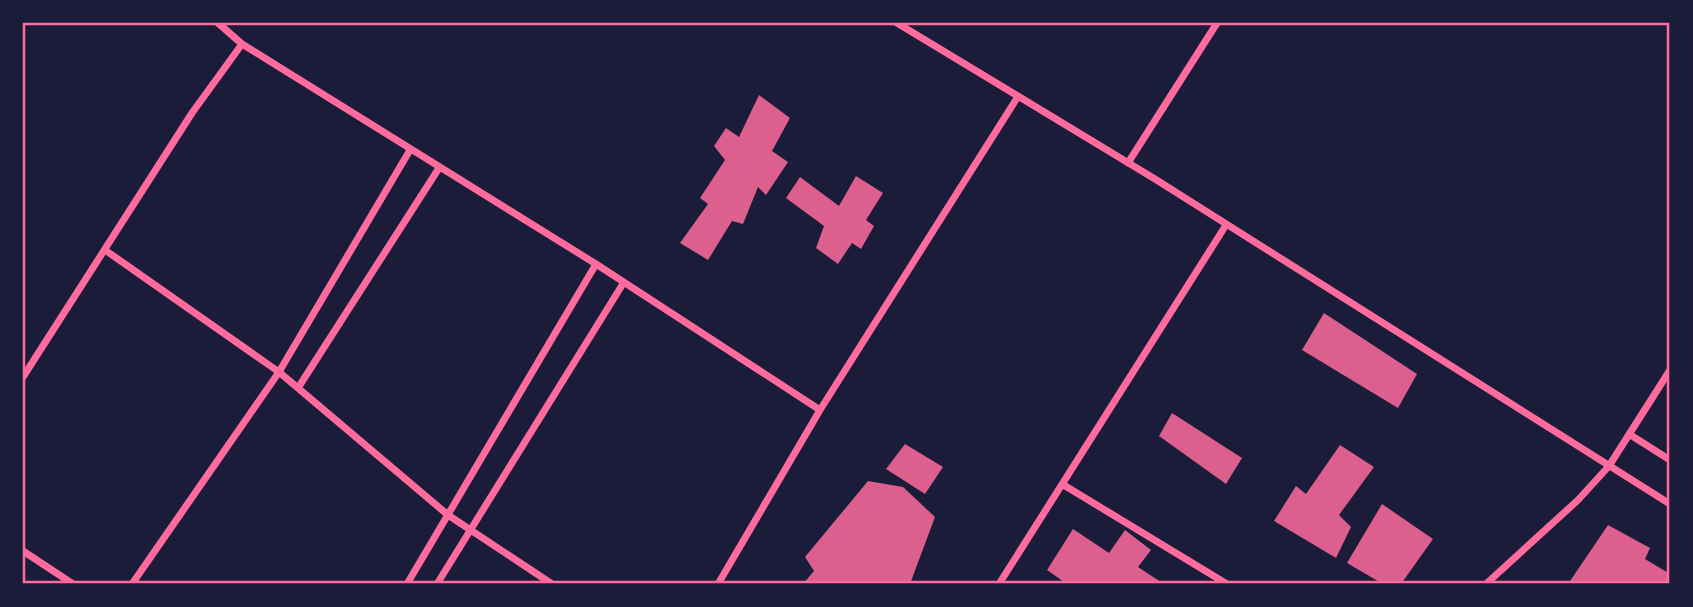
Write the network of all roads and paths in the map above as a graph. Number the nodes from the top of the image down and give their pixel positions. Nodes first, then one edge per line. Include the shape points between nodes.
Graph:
1 (218, 23) edge
2 (897, 23) edge
3 (1217, 23) edge
4 (242, 44) junction
5 (1017, 98) junction
6 (410, 150) junction
7 (1128, 163) junction
8 (439, 168) junction
9 (1226, 225) junction
10 (105, 250) junction
11 (596, 264) junction
12 (624, 282) junction
13 (1670, 370) edge
14 (279, 372) junction
15 (23, 377) edge
16 (298, 388) junction
17 (820, 410) junction
18 (1629, 434) junction
19 (1670, 460) edge
20 (1609, 466) junction
21 (1062, 484) junction
22 (1670, 504) edge
23 (448, 515) junction
24 (470, 530) junction
25 (23, 551) edge
26 (74, 584) edge
27 (132, 584) edge
28 (407, 584) edge
29 (437, 584) edge
30 (552, 584) edge
31 (718, 584) edge
32 (999, 584) edge
33 (1227, 584) edge
34 (1486, 584) edge

1 - 4 street
2 - 5 street
3 - 7 street
4 - 6 street
4 - 10 street
5 - 7 street
5 - 17 street
6 - 8 street
6 - 14 street
7 - 9 street
8 - 11 street
8 - 16 street
9 - 20 street
9 - 21 street
10 - 14 street
10 - 15 street
11 - 12 street
11 - 23 street
12 - 17 street
12 - 24 street
13 - 18 street
14 - 16 street
14 - 27 street
16 - 23 street
17 - 31 street
18 - 19 street
18 - 20 street
20 - 22 street
20 - 34 street
21 - 32 street
21 - 33 street
23 - 24 street
23 - 28 street
24 - 29 street
24 - 30 street
25 - 26 street

